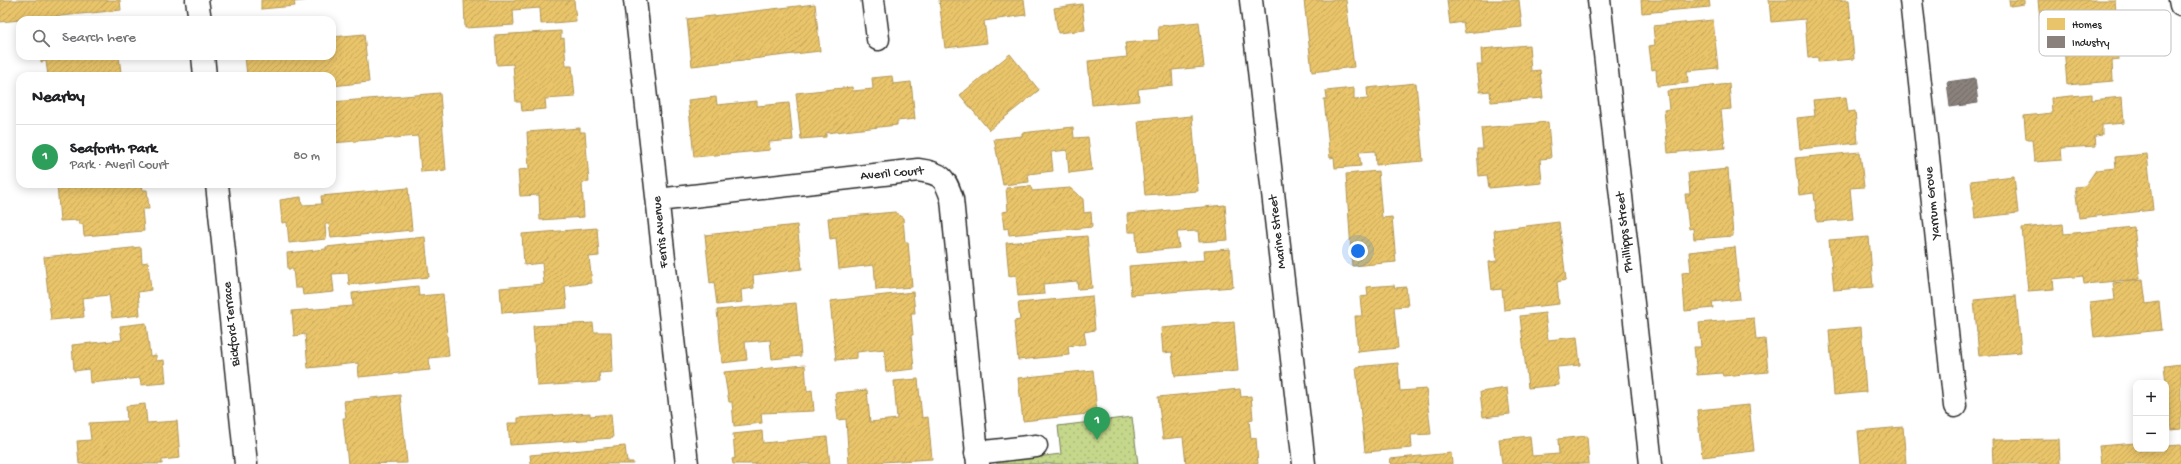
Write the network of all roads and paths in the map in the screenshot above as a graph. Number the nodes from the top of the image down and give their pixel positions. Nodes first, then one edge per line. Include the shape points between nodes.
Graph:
1 (197, 0) edge
2 (635, 0) edge
3 (873, 0) edge
4 (1251, 0) edge
5 (1599, 0) edge
6 (1911, 0) edge
7 (2180, 0) edge
8 (2181, 5) edge
9 (199, 16) edge
10 (878, 39) dead end
11 (204, 60) edge
12 (205, 72) edge
13 (217, 188) edge
14 (658, 200) junction
15 (1955, 406) dead end
16 (1036, 446) dead end
17 (977, 458) edge
18 (246, 464) edge
19 (687, 464) edge
20 (1304, 464) edge
21 (1651, 464) edge

1 - 9 street
2 - 14 street, Ferris Avenue
3 - 10 street
4 - 20 street, Marine Street
5 - 21 street, Phillipps Street
6 - 15 street, Yarrum Grove
7 - 8 street
11 - 12 street
13 - 18 street, Bickford Terrace
14 - 17 street, Averil Court via 918,170 934,172 946,181 952,199
14 - 19 street, Ferris Avenue
16 - 17 street, Averil Court

